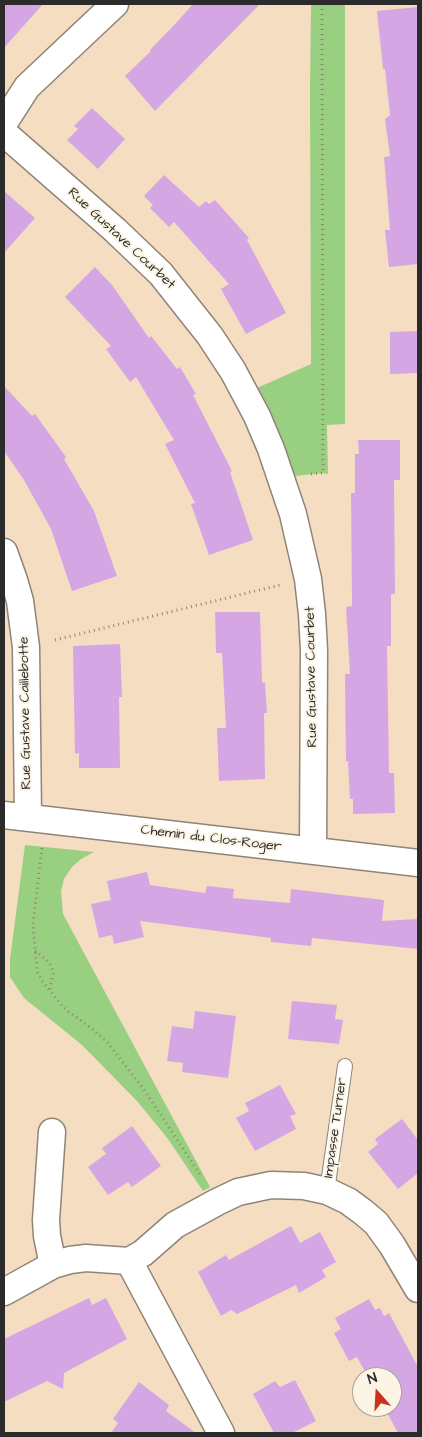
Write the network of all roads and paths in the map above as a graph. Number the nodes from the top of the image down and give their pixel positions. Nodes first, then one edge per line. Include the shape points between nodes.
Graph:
1 (115, 4) edge
2 (322, 4) edge
3 (4, 123) edge
4 (4, 132) edge
5 (281, 477) junction
6 (4, 552) edge
7 (308, 579) junction
8 (26, 647) junction
9 (26, 817) edge
10 (313, 851) junction
11 (418, 863) edge
12 (34, 951) junction
13 (49, 989) junction
14 (345, 1066) dead end
15 (52, 1132) dead end
16 (327, 1191) junction
17 (217, 1202) junction
18 (129, 1261) junction
19 (52, 1266) junction
20 (418, 1289) edge
21 (4, 1292) edge
22 (220, 1433) edge

1 - 3 street via 27,87
2 - 5 path via 324,473
4 - 5 street, Rue Gustave Courbet via 115,230 182,299 233,371 257,416
5 - 7 street, Rue Gustave Courbet
6 - 8 street, Rue Gustave Caillebotte via 20,601
7 - 8 path
7 - 10 street, Rue Gustave Courbet via 314,650
8 - 9 street, Rue Gustave Caillebotte
9 - 10 street, Chemin du Clos-Roger
9 - 12 path
10 - 11 street, Chemin du Clos-Roger
12 - 13 path via 37,971
12 - 13 path via 52,967
13 - 17 path via 64,1008 108,1044 145,1091
14 - 16 lane, Impasse Turner
15 - 19 street via 46,1220
16 - 17 street via 304,1186 271,1185 253,1187
16 - 20 street via 348,1201 376,1223
17 - 18 street via 175,1226 144,1253
18 - 19 street via 86,1258
18 - 22 street
19 - 21 street

